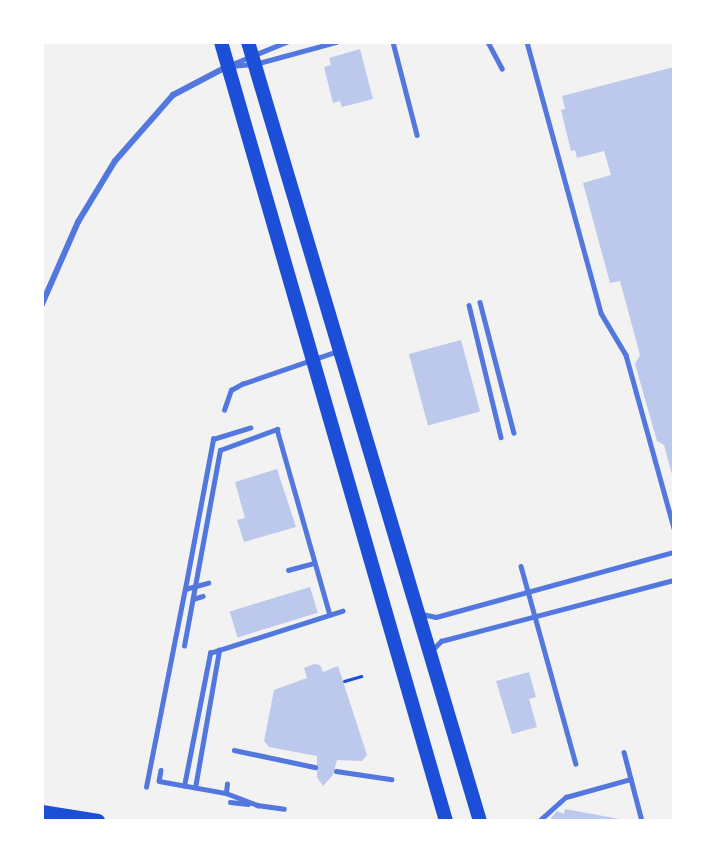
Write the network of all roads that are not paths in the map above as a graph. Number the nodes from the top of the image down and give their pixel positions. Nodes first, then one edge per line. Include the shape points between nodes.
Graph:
1 (221, 42) edge
2 (286, 42) edge
3 (336, 42) edge
4 (393, 42) edge
5 (488, 42) edge
6 (527, 42) edge
7 (251, 53) edge
8 (228, 66) junction
9 (502, 68) dead end
10 (417, 135) dead end
11 (480, 302) dead end
12 (42, 304) edge
13 (469, 305) dead end
14 (340, 350) junction
15 (314, 358) junction
16 (224, 410) dead end
17 (250, 428) dead end
18 (514, 433) dead end
19 (501, 437) dead end
20 (674, 528) edge
21 (674, 552) edge
22 (315, 563) junction
23 (521, 566) dead end
24 (288, 570) dead end
25 (674, 580) edge
26 (208, 582) dead end
27 (195, 587) junction
28 (185, 589) junction
29 (529, 592) junction
30 (203, 596) dead end
31 (192, 599) junction
32 (342, 611) dead end
33 (420, 614) junction
34 (330, 615) junction
35 (535, 617) junction
36 (184, 646) dead end
37 (219, 650) junction
38 (431, 651) junction
39 (234, 750) dead end
40 (624, 752) dead end
41 (576, 764) dead end
42 (315, 767) dead end
43 (161, 770) dead end
44 (336, 771) dead end
45 (391, 779) dead end
46 (631, 779) junction
47 (227, 784) dead end
48 (184, 786) junction
49 (146, 787) dead end
50 (195, 788) junction
51 (226, 794) junction
52 (230, 802) dead end
53 (258, 805) junction
54 (284, 809) dead end
55 (42, 812) edge
56 (98, 821) edge
57 (446, 821) edge
58 (480, 821) edge
59 (539, 821) edge
60 (642, 821) edge

1 - 8 main road
2 - 7 lane
3 - 7 lane
4 - 10 lane
5 - 9 lane
6 - 20 lane via 601,313 626,355
7 - 8 lane
7 - 8 lane
7 - 14 main road
8 - 12 street via 173,95 115,161 78,222
8 - 15 main road
11 - 18 lane
13 - 19 lane
14 - 15 lane
14 - 33 main road
15 - 16 lane via 231,390
15 - 57 main road
17 - 28 lane via 213,439
21 - 29 lane
22 - 24 lane
22 - 27 lane via 277,429 220,450
22 - 34 lane
23 - 29 lane
25 - 35 lane
26 - 27 lane
27 - 28 lane
27 - 31 lane
28 - 49 lane
29 - 33 lane via 436,617
29 - 35 lane
30 - 31 lane
31 - 36 lane
32 - 34 lane
33 - 38 main road
34 - 37 lane
35 - 38 lane via 441,641
35 - 41 lane
37 - 48 lane via 210,653 206,665
37 - 50 lane
38 - 58 main road
39 - 42 lane
40 - 46 lane
43 - 48 lane via 159,781
44 - 45 lane
46 - 59 lane via 566,796
46 - 60 lane
47 - 51 lane
48 - 50 lane
50 - 51 lane
51 - 53 lane
52 - 53 lane
53 - 54 lane
55 - 56 main road

